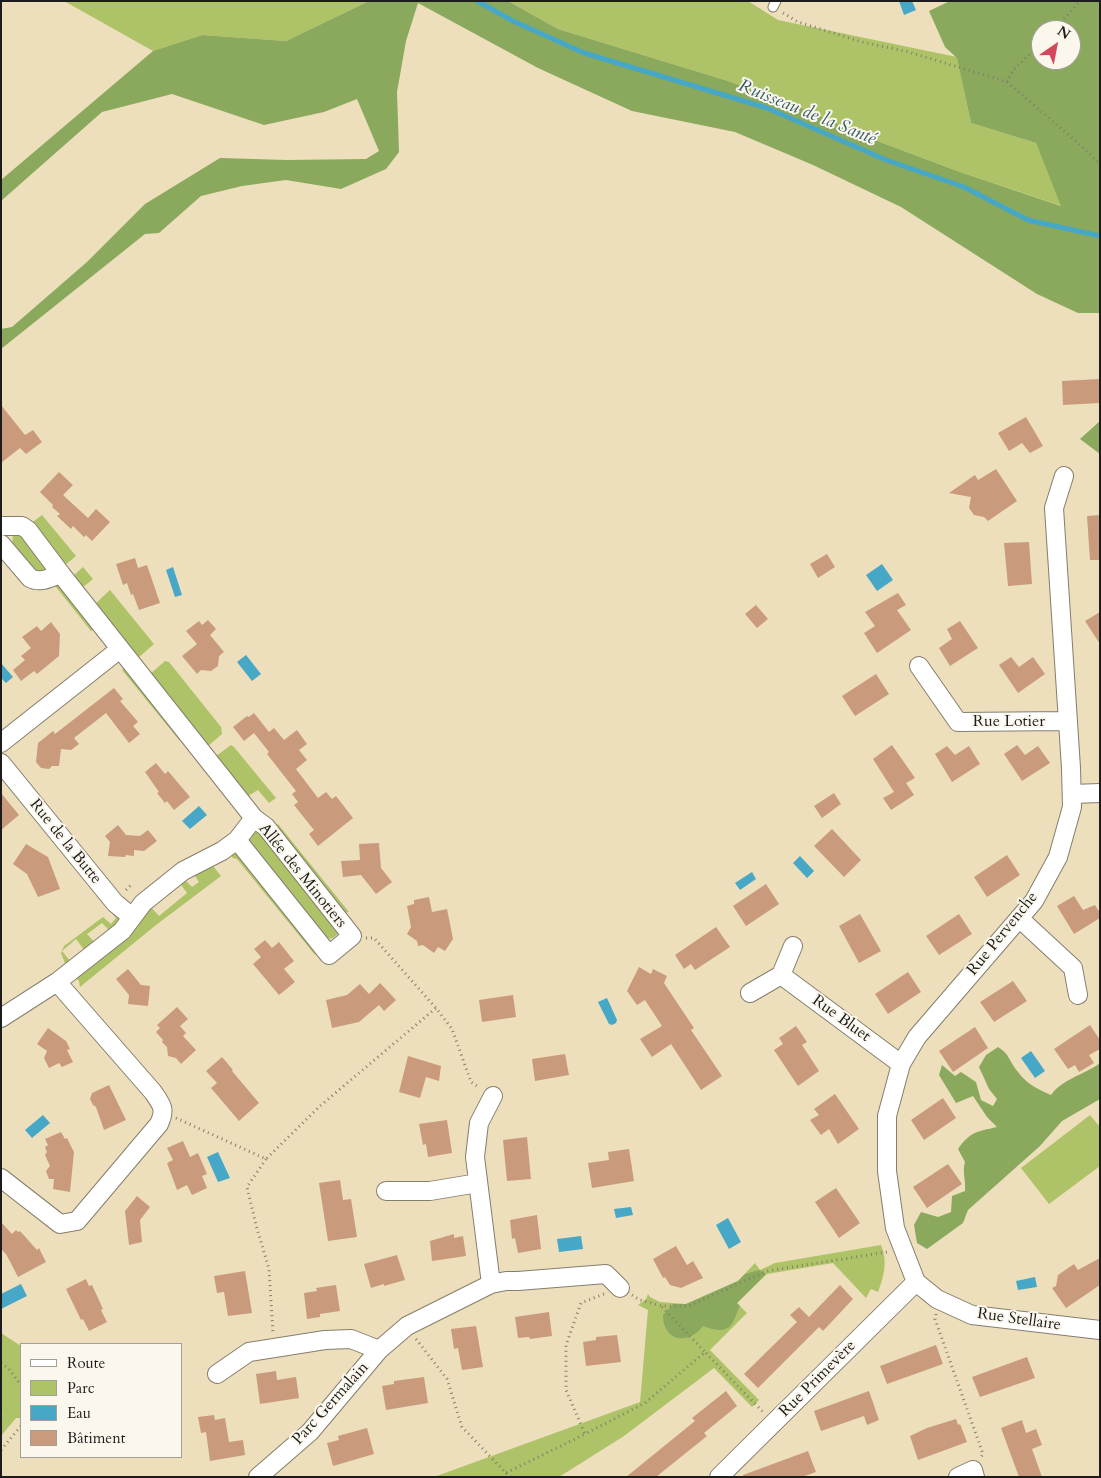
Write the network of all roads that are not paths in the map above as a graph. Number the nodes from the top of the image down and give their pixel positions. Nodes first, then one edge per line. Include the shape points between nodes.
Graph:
1 (1064, 476) dead end
2 (1, 526) edge
3 (1, 544) edge
4 (61, 574) junction
5 (120, 649) junction
6 (919, 666) dead end
7 (1068, 721) junction
8 (1, 743) edge
9 (1, 763) edge
10 (1100, 793) edge
11 (1072, 794) junction
12 (254, 818) junction
13 (237, 840) junction
14 (132, 917) junction
15 (1019, 918) junction
16 (794, 946) dead end
17 (781, 975) junction
18 (57, 982) junction
19 (750, 993) dead end
20 (1078, 995) dead end
21 (1, 1018) edge
22 (901, 1064) junction
23 (493, 1096) road end
24 (1, 1178) edge
25 (478, 1183) junction
26 (386, 1191) dead end
27 (916, 1282) junction
28 (491, 1284) junction
29 (620, 1288) road end
30 (1100, 1330) edge
31 (379, 1350) junction
32 (217, 1374) dead end
33 (258, 1477) edge
34 (719, 1477) edge

1 - 7 street, Rue Pervenche via 1054,508
2 - 4 street, Allée des Minotiers via 22,526 28,530
3 - 4 street via 30,578 43,581
4 - 5 street, Allée des Minotiers
5 - 8 street
5 - 12 street, Allée des Minotiers
6 - 7 street, Rue Lotier via 958,722
7 - 11 street, Rue Pervenche
9 - 14 street, Rue de la Butte via 115,904
10 - 11 street
11 - 15 street, Rue Pervenche via 1072,807 1058,857 1034,901
12 - 13 street, Allée des Minotiers
12 - 13 street, Allée des Minotiers via 266,827 352,936 329,955
13 - 14 street, Allée des Minotiers via 211,858 183,871 143,903
14 - 18 street, Allée des Minotiers via 122,931
15 - 20 street via 1073,968
15 - 22 street, Rue Pervenche via 917,1037
16 - 17 street
17 - 19 street
17 - 22 street, Rue Bluet
18 - 21 street, Allée des Minotiers
18 - 24 street via 153,1092 164,1114 77,1221 60,1224
22 - 27 street, Rue Pervenche via 887,1116 887,1171 895,1228
23 - 25 street via 479,1123 475,1157
25 - 26 street via 430,1191
25 - 28 street
27 - 30 street, Rue Stellaire via 937,1299 972,1314
27 - 34 street, Rue Primevère
28 - 29 street, Parc Germalain via 606,1274
28 - 31 street, Parc Germalain via 407,1326
31 - 32 street, Parc Germalain via 351,1339 324,1340 249,1352
31 - 33 street, Parc Germalain via 310,1432

